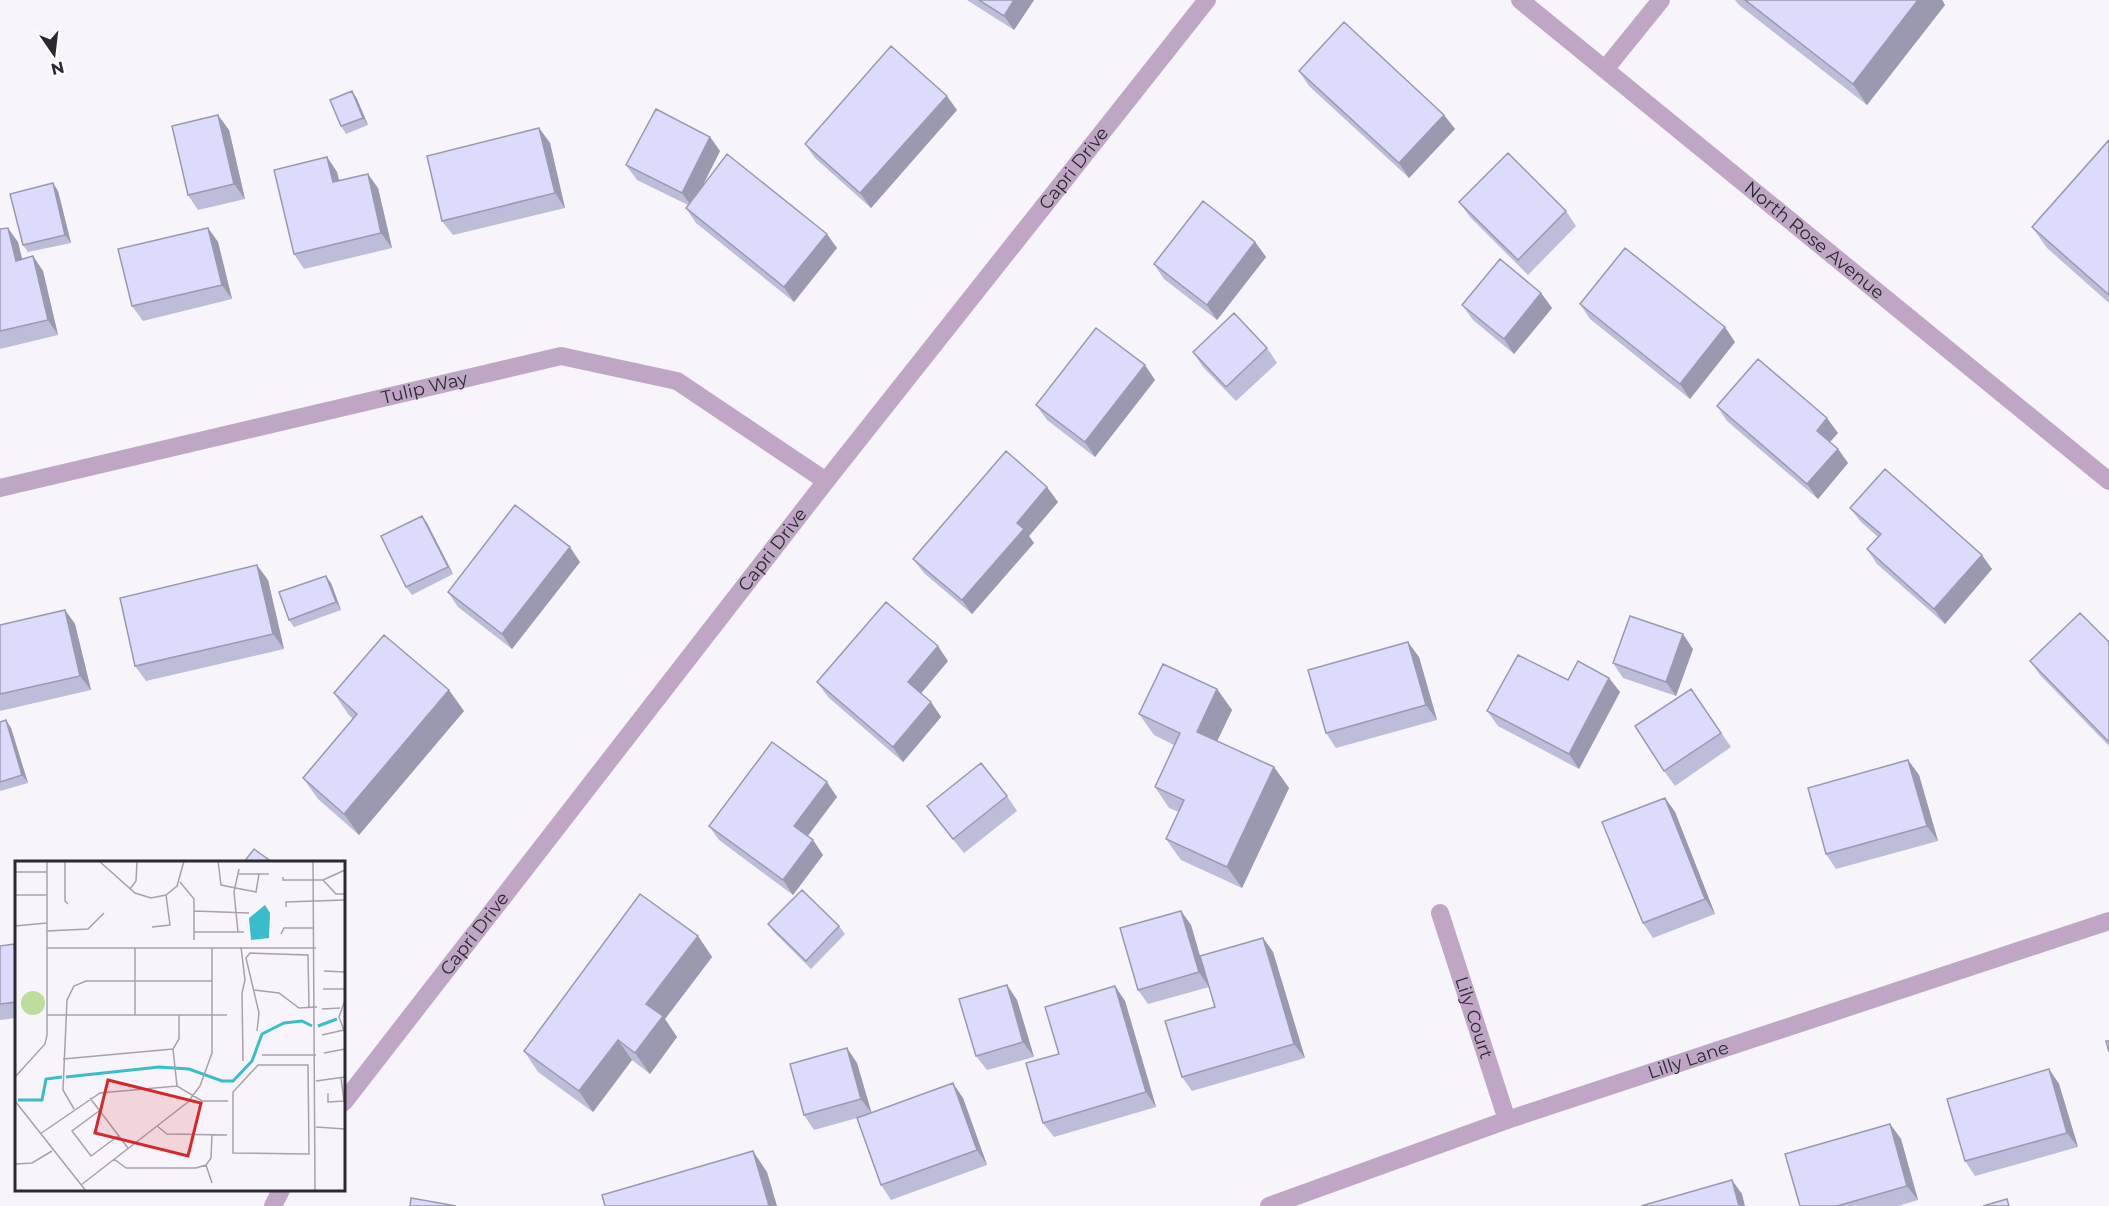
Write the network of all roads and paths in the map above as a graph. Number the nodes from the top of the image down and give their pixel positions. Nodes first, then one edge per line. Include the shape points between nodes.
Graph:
1 (1207, 0) edge
2 (1520, 0) edge
3 (1661, 0) edge
4 (1606, 68) junction
5 (826, 481) junction
6 (2109, 481) edge
7 (0, 488) edge
8 (1440, 913) dead end
9 (2109, 921) edge
10 (345, 1101) edge
11 (1508, 1120) junction
12 (281, 1191) edge
13 (273, 1206) edge
14 (1269, 1206) edge

1 - 5 street, Capri Drive
2 - 4 street, North Rose Avenue
3 - 4 street
4 - 6 street, North Rose Avenue
5 - 7 street, Tulip Way via 676,381 561,356
5 - 10 street, Capri Drive
8 - 11 street, Lily Court
9 - 11 street, Lilly Lane
11 - 14 street, Lilly Lane
12 - 13 street

